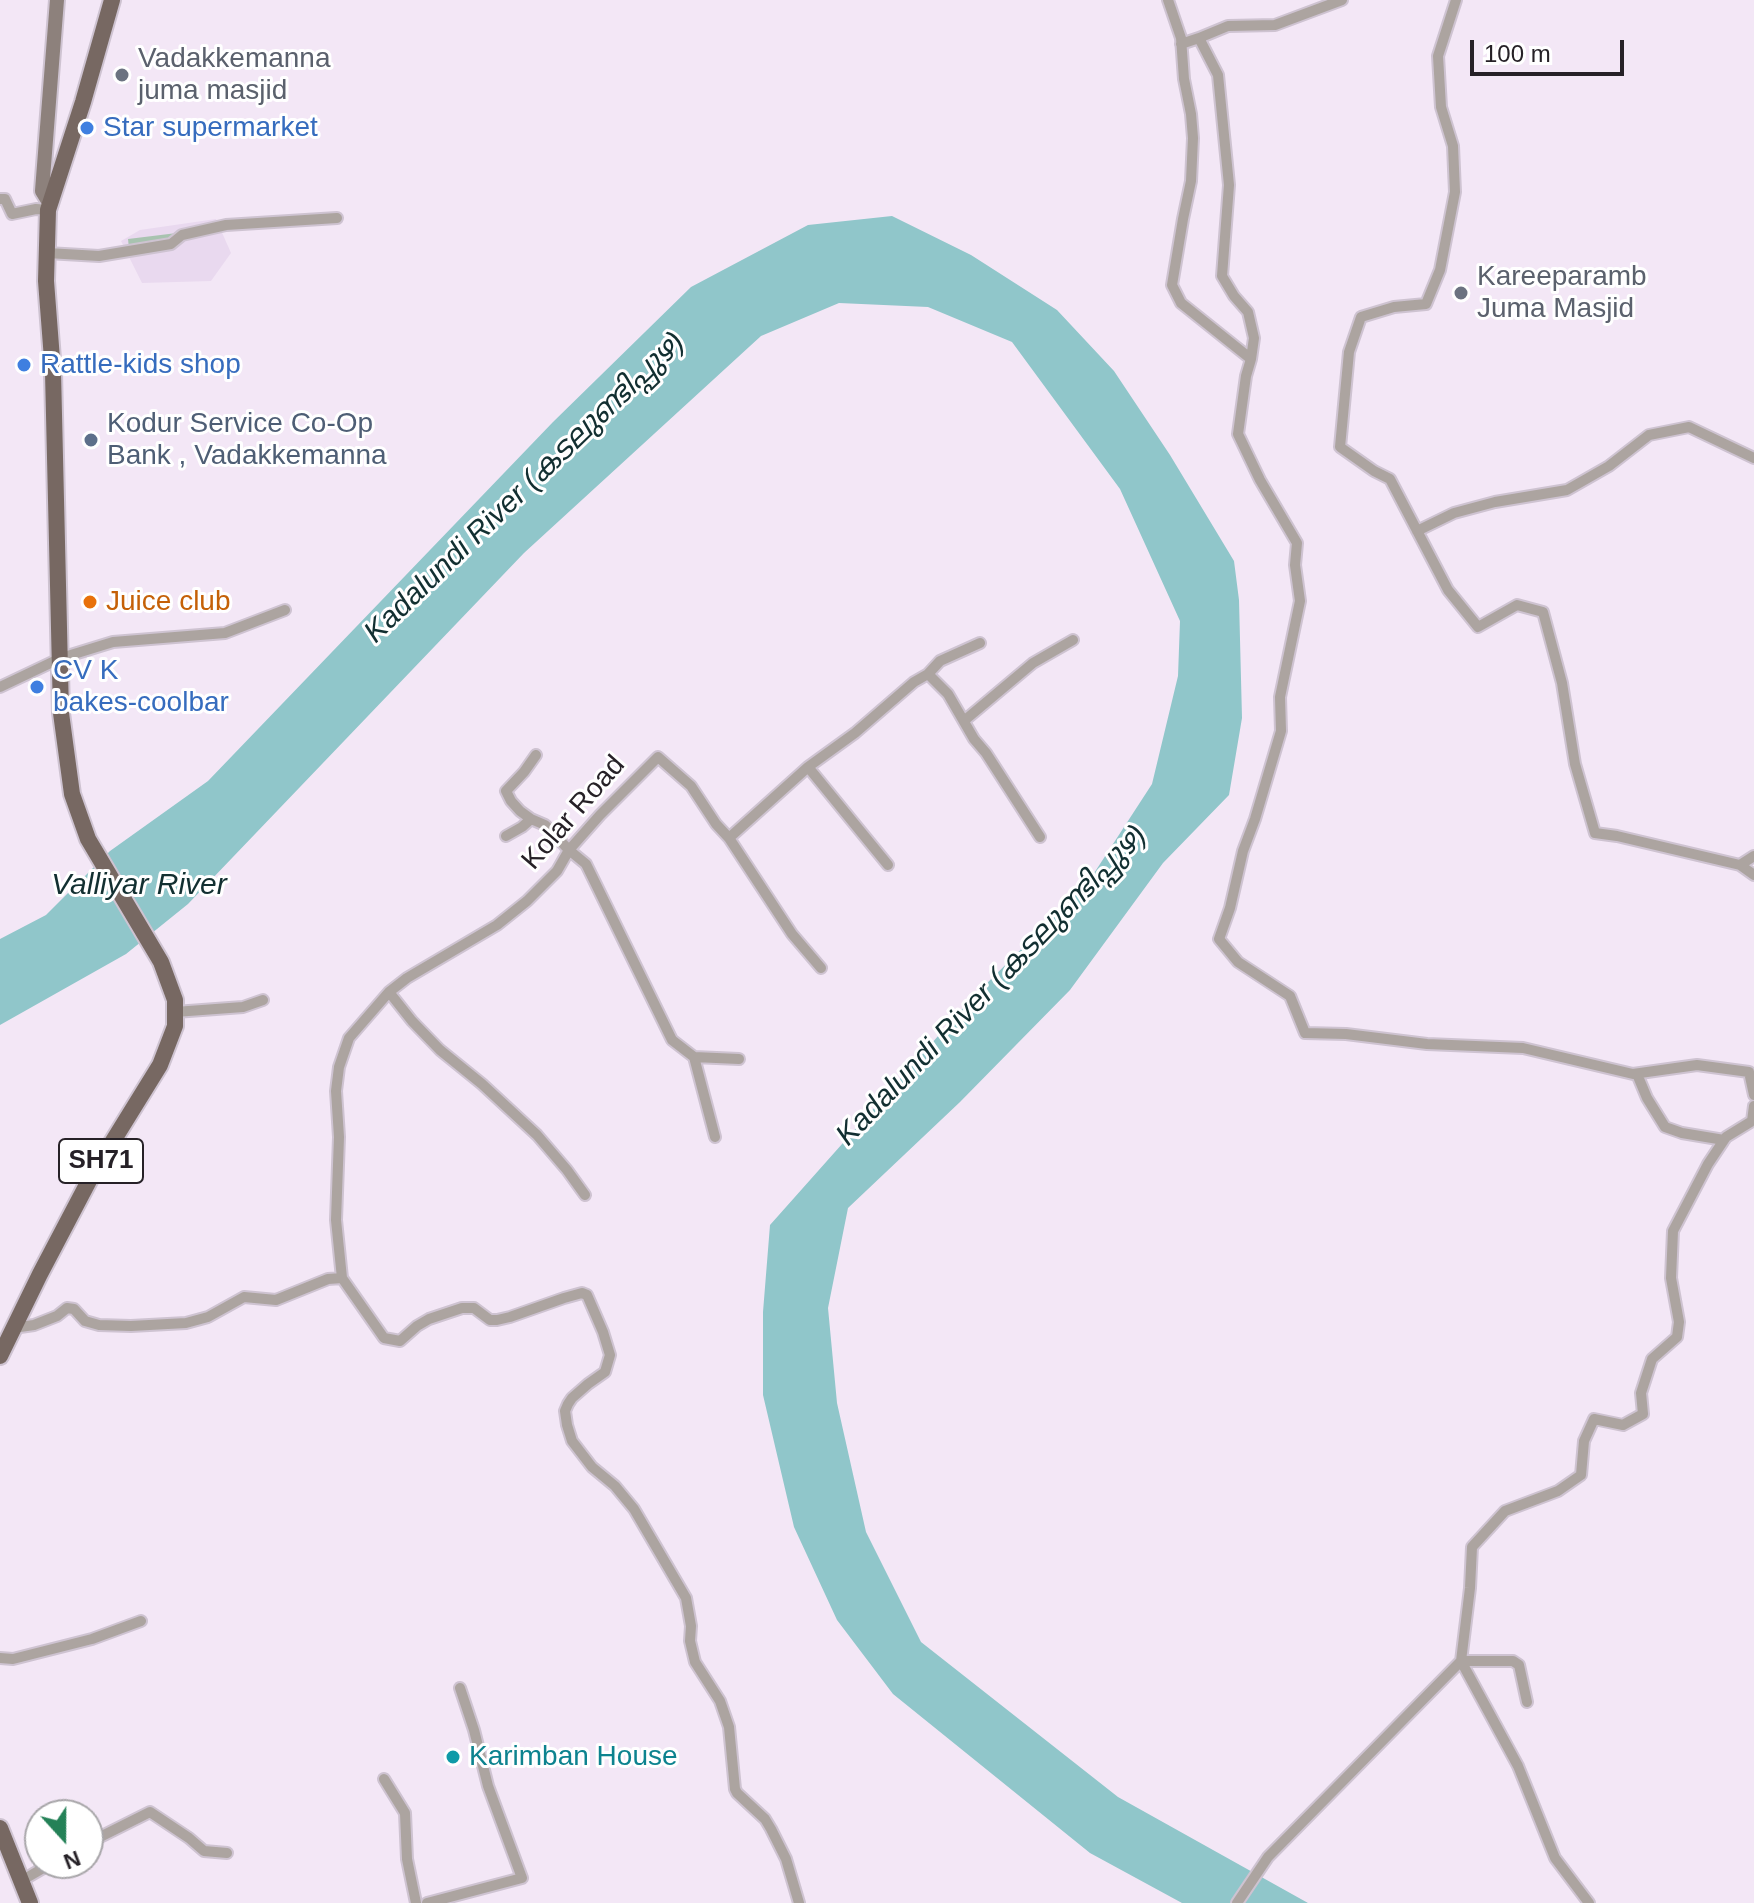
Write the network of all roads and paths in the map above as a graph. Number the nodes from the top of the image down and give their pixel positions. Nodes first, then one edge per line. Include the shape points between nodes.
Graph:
1 (57, 0) edge
2 (112, 0) edge
3 (1168, 0) edge
4 (1342, 0) edge
5 (1456, 0) edge
6 (1199, 38) junction
7 (1181, 44) junction
8 (0, 199) edge
9 (49, 207) junction
10 (337, 218) dead end
11 (47, 253) junction
12 (1446, 285) dead end
13 (1426, 304) junction
14 (1251, 359) junction
15 (1754, 458) edge
16 (1417, 531) junction
17 (285, 610) dead end
18 (1073, 640) dead end
19 (980, 643) dead end
20 (61, 658) junction
21 (928, 674) junction
22 (0, 687) edge
23 (965, 720) junction
24 (536, 755) dead end
25 (808, 767) junction
26 (531, 819) junction
27 (506, 836) dead end
28 (1040, 837) dead end
29 (729, 838) junction
30 (569, 850) junction
31 (1754, 856) edge
32 (888, 865) dead end
33 (1740, 865) junction
34 (1754, 875) edge
35 (821, 968) dead end
36 (389, 992) junction
37 (263, 1000) dead end
38 (175, 1012) junction
39 (694, 1057) junction
40 (739, 1059) dead end
41 (1637, 1074) junction
42 (1754, 1095) edge
43 (1754, 1106) edge
44 (1753, 1122) edge
45 (715, 1137) dead end
46 (1724, 1140) junction
47 (585, 1195) dead end
48 (342, 1278) junction
49 (13, 1328) junction
50 (0, 1355) edge
51 (141, 1621) dead end
52 (0, 1658) edge
53 (1461, 1661) junction
54 (460, 1688) dead end
55 (1527, 1702) dead end
56 (384, 1779) dead end
57 (0, 1828) edge
58 (104, 1835) edge
59 (227, 1853) dead end
60 (6, 1860) edge
61 (24, 1879) edge
62 (21, 1881) junction
63 (30, 1903) edge
64 (416, 1903) edge
65 (427, 1903) edge
66 (799, 1903) edge
67 (1237, 1903) edge
68 (1589, 1903) edge

1 - 9 main road via 42,191
2 - 9 main road, SH71
3 - 7 street
4 - 6 street via 1275,25 1228,26
5 - 13 street via 1438,56 1455,192 1440,270
6 - 7 street
6 - 14 street via 1221,93 1229,185 1222,276 1248,312 1254,338
7 - 14 street via 1193,138 1191,181 1172,285 1181,303
8 - 9 street via 12,214
9 - 11 main road, SH71
10 - 11 street via 226,225 182,235 171,244 99,256
11 - 20 main road, SH71
12 - 13 street
13 - 16 street via 1361,317 1349,352 1340,447 1390,479
14 - 41 street via 1238,434 1297,543 1300,601 1280,697 1281,731 1219,939 1238,962 1290,996 1305,1033 1523,1048
15 - 16 street via 1689,427 1649,435 1567,490 1454,513
16 - 33 street via 1448,590 1478,627 1517,605 1543,612 1595,833
17 - 20 street via 225,633 113,642
18 - 23 street via 1033,663
19 - 21 street via 940,661
20 - 22 street
20 - 38 main road, SH71 via 61,713 72,794 88,839 161,962
21 - 23 street
21 - 25 street
23 - 28 street
24 - 26 street via 506,791
25 - 29 street
25 - 32 street
26 - 27 street
26 - 30 street via 545,825
29 - 30 street, Kolar Road via 691,786 658,757
29 - 35 street via 792,934
30 - 36 street, Kolar Road via 557,871 497,925
30 - 39 street via 586,864 672,1040
31 - 33 street
33 - 34 street
36 - 47 street via 440,1050 537,1135
36 - 48 street, Kolar Road via 349,1038 339,1067 336,1220
37 - 38 street via 243,1007
38 - 49 main road, SH71 via 160,1065 92,1175
39 - 40 street
39 - 45 street
41 - 42 street via 1697,1065 1749,1072
41 - 46 street via 1665,1127
43 - 44 street
44 - 46 street
46 - 53 street via 1673,1231 1677,1337 1652,1359 1641,1393 1643,1414 1623,1425 1594,1419 1584,1441 1581,1475 1558,1491 1505,1511 1472,1547
48 - 49 street via 276,1300 244,1297 186,1323 99,1325 67,1308 34,1325
48 - 66 street via 384,1338 393,1341 429,1319 462,1308 497,1320 587,1295 610,1355 605,1372 568,1404 572,1441 634,1509 686,1598 695,1662 720,1701 729,1727 735,1789 765,1819 786,1859
49 - 50 main road, SH71
51 - 52 street via 92,1639
53 - 55 street via 1513,1661 1519,1665
53 - 67 street via 1268,1857
53 - 68 street via 1518,1766 1555,1858
54 - 65 street via 522,1878
56 - 64 street via 405,1813
57 - 60 main road
58 - 59 street via 150,1812 204,1851
60 - 62 main road
61 - 62 street
62 - 63 main road

